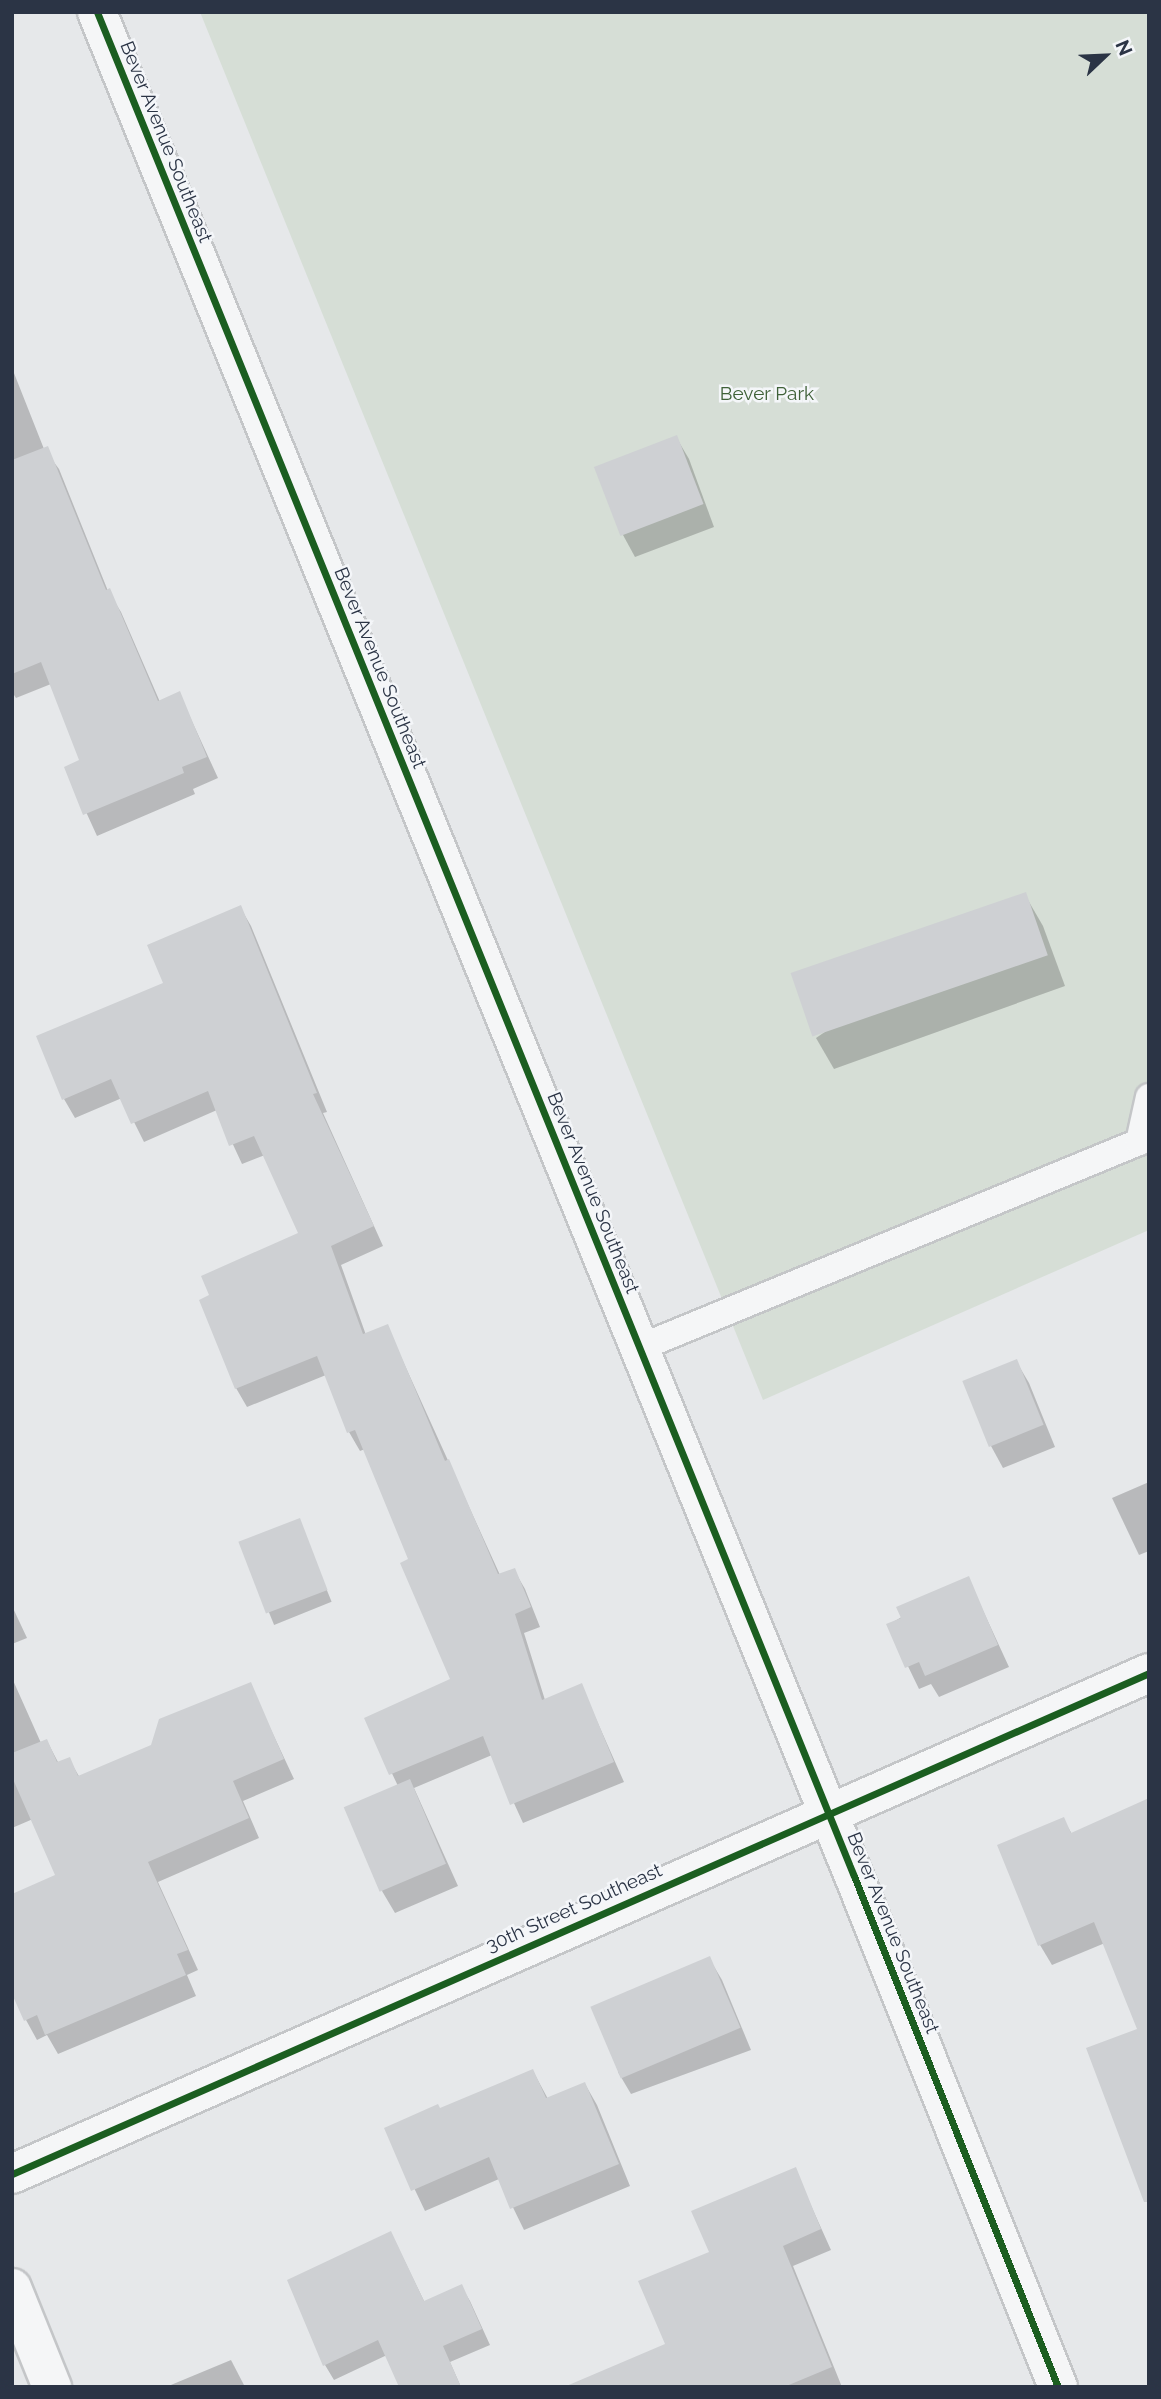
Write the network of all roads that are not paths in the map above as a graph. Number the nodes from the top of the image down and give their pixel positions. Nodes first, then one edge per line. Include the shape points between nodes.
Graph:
1 (96, 12) edge
2 (1149, 1097) edge
3 (639, 1348) junction
4 (1149, 1673) edge
5 (828, 1813) junction
6 (12, 2174) edge
7 (12, 2288) edge
8 (52, 2387) edge
9 (1058, 2387) edge

1 - 3 street, Bever Avenue Southeast
2 - 3 lane via 1139,1142
3 - 5 street, Bever Avenue Southeast
4 - 5 street, 30th Street Southeast
5 - 6 street, 30th Street Southeast
5 - 9 street, Bever Avenue Southeast
7 - 8 street

